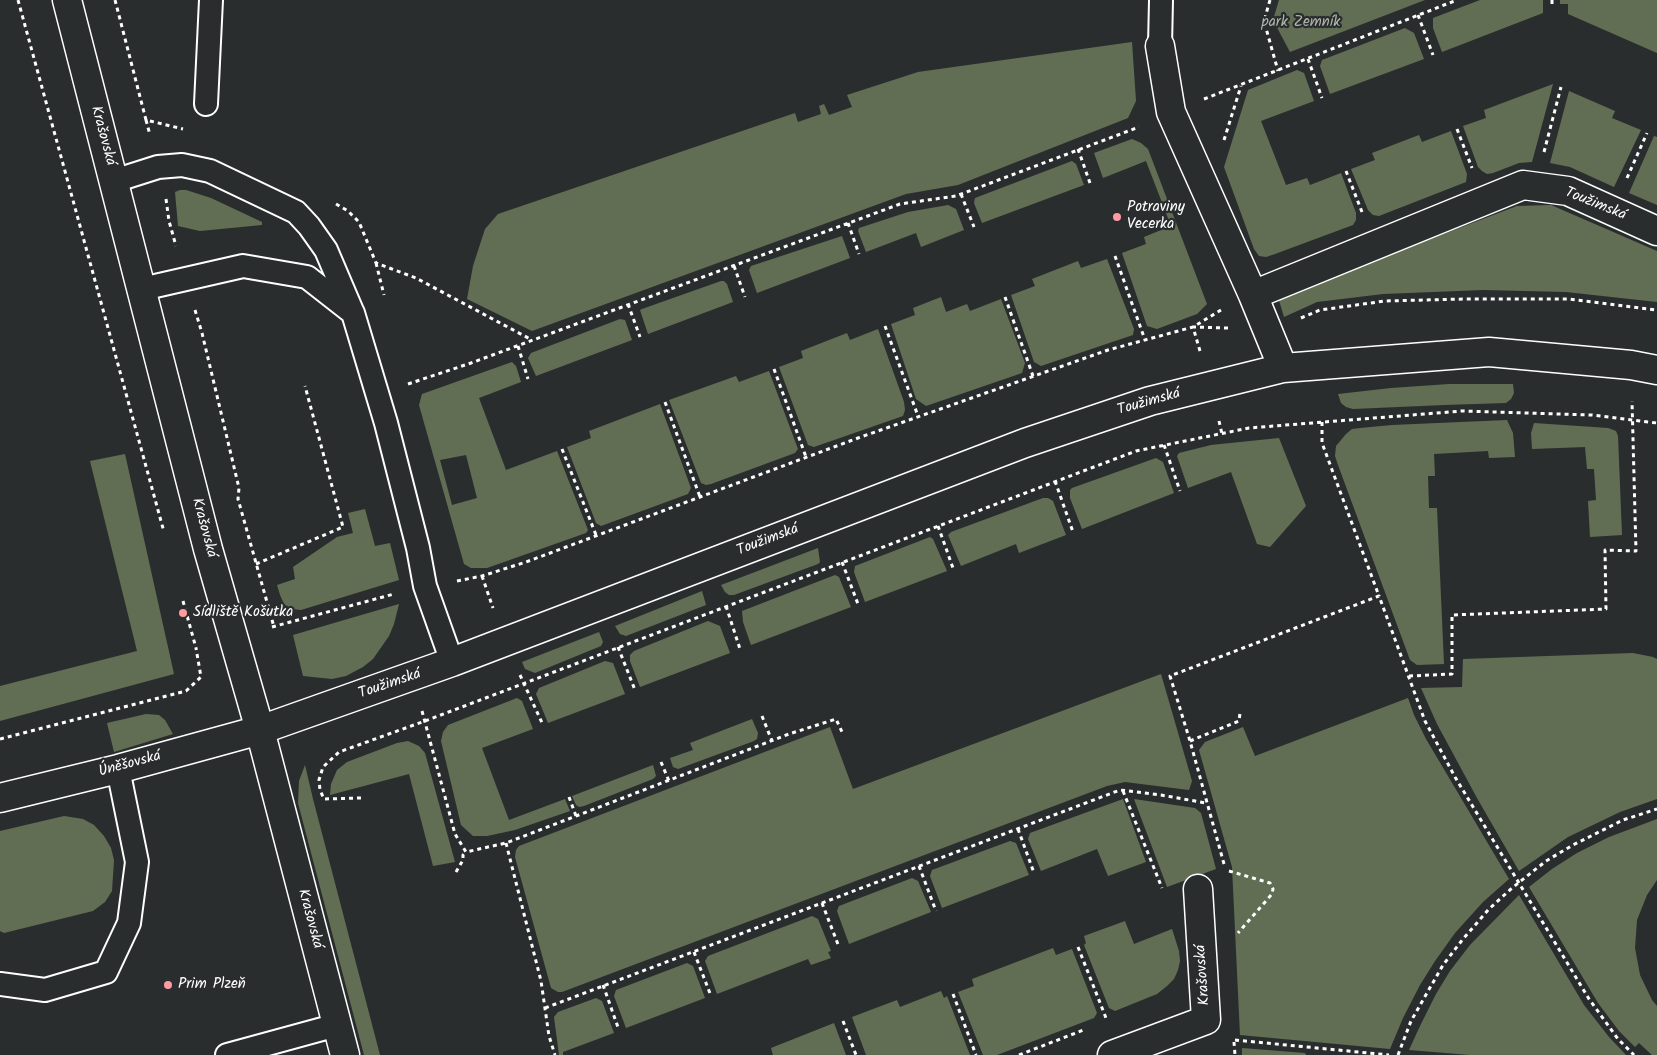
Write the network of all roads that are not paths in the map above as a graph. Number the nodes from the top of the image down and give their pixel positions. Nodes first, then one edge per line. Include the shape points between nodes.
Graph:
1 (67, 0) edge
2 (211, 0) edge
3 (1161, 0) edge
4 (1160, 46) joint
5 (206, 104) dead end
6 (114, 181) junction
7 (1657, 231) edge
8 (1250, 288) junction
9 (142, 289) junction
10 (353, 313) junction
11 (1282, 368) junction
12 (1644, 368) edge
13 (452, 662) junction
14 (260, 730) junction
15 (118, 769) junction
16 (0, 798) edge
17 (1198, 889) dead end
18 (0, 984) edge
19 (337, 1025) junction
20 (227, 1055) edge
21 (345, 1055) edge
22 (1112, 1055) edge

1 - 6 street, Krašovská
2 - 5 lane
3 - 4 lane
4 - 8 street via 1171,112
6 - 9 street, Krašovská
6 - 10 lane via 158,167 182,165 210,172 296,212 326,250
7 - 8 street, Toužimská via 1568,191 1524,185
8 - 11 street
9 - 10 lane via 243,266 307,277
9 - 14 street, Krašovská via 208,549
10 - 13 lane via 386,422 425,586
11 - 12 street, Toužimská via 1489,352
11 - 13 street, Toužimská via 1150,401 1025,443
13 - 14 street, Toužimská
14 - 15 street, Úněšovská
14 - 19 street, Krašovská
15 - 16 street, Úněšovská
15 - 18 lane via 138,862 129,923 106,972 45,990
17 - 22 street, Krašovská via 1206,1020
19 - 20 lane
19 - 21 street, Krašovská

